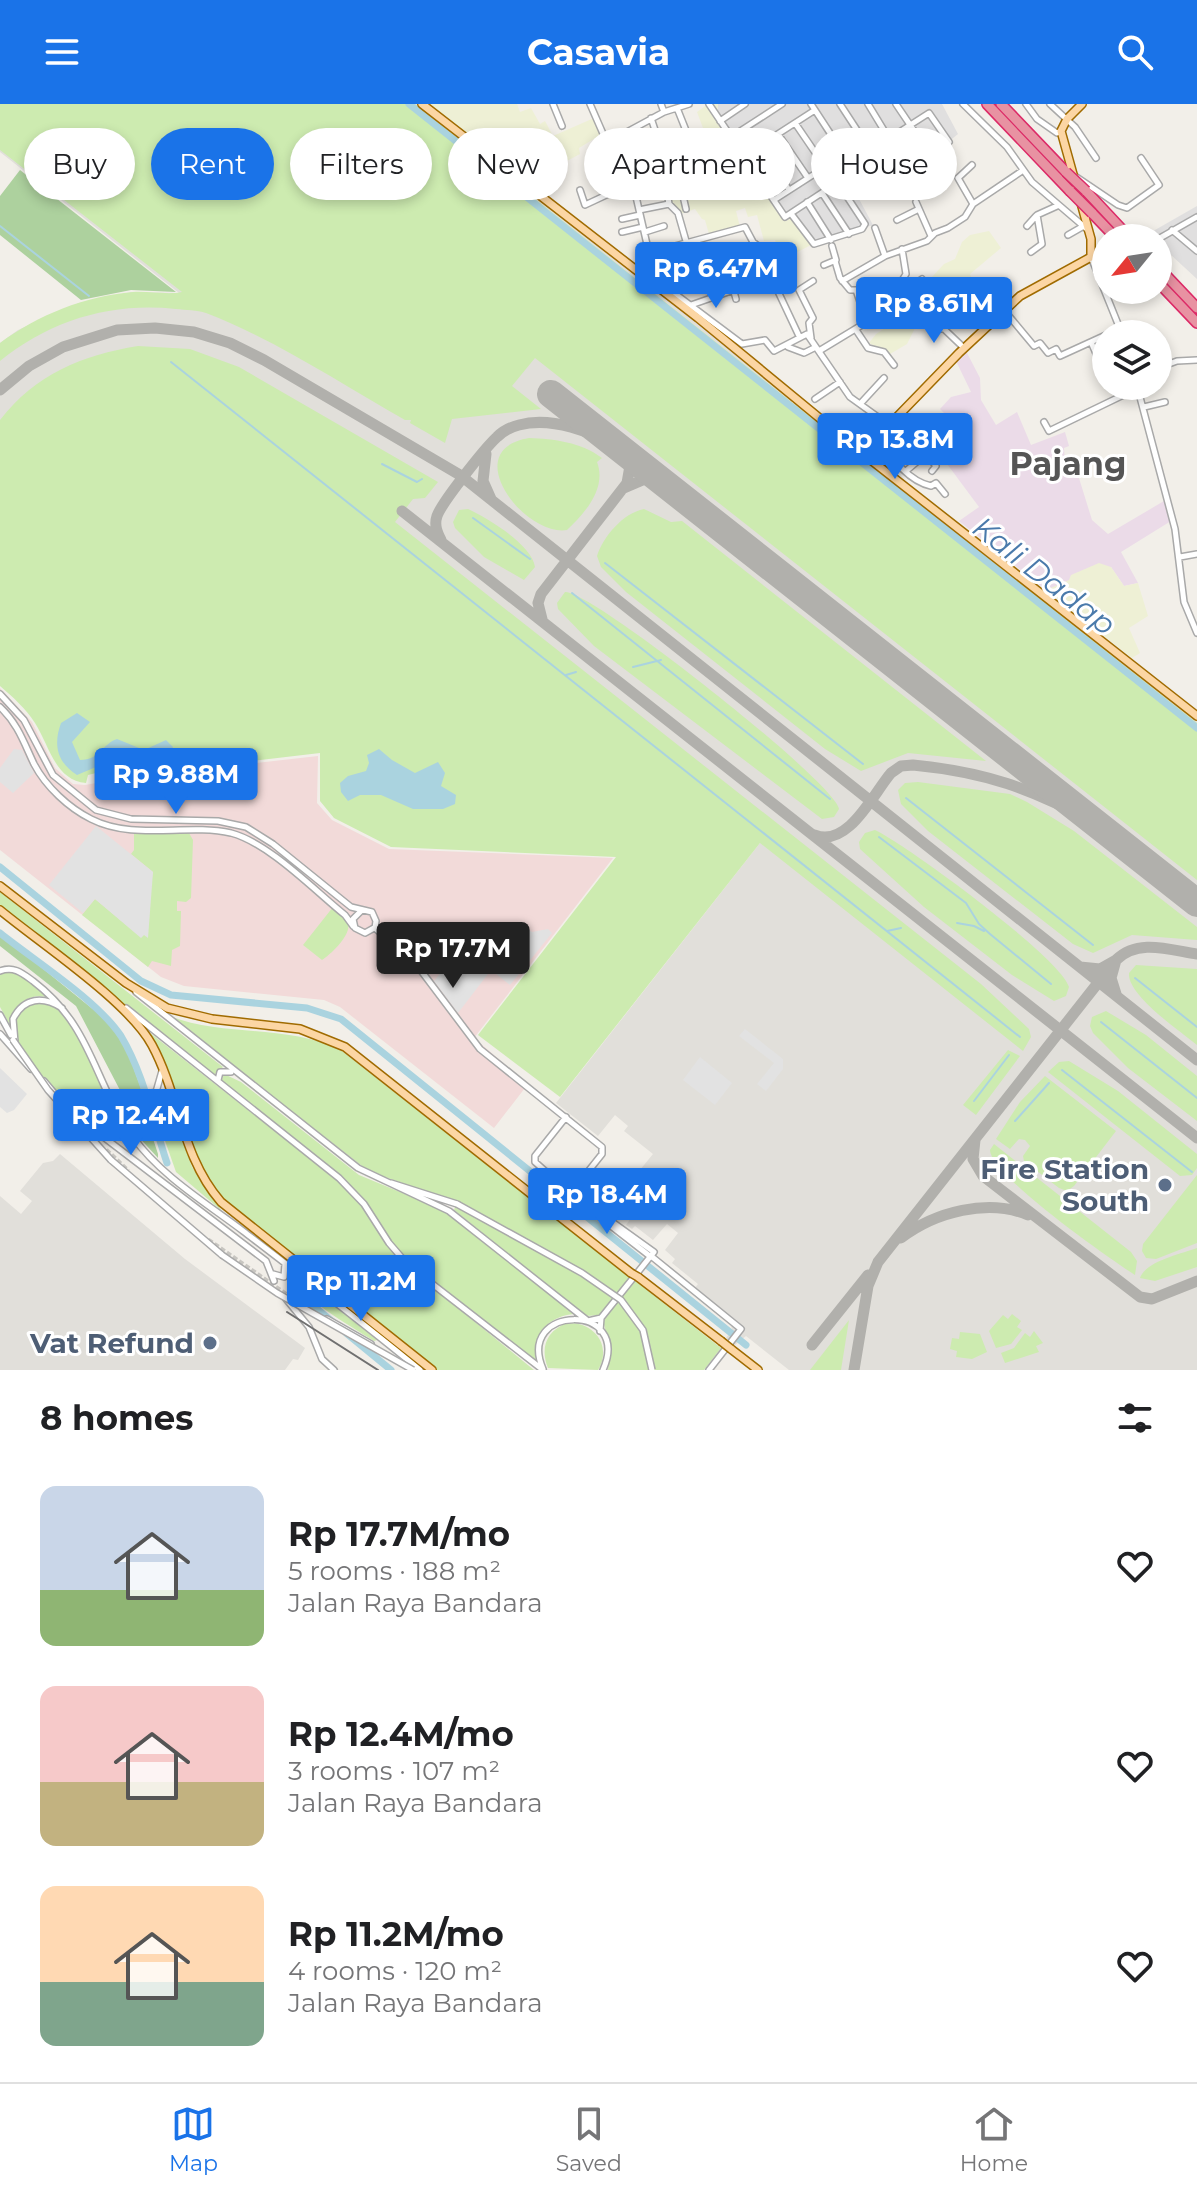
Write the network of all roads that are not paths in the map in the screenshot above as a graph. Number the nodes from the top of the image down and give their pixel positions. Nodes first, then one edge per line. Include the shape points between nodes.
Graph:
1 (422, 104) edge
2 (553, 104) edge
3 (590, 104) edge
4 (661, 104) edge
5 (689, 104) edge
6 (709, 104) edge
7 (745, 104) edge
8 (782, 104) edge
9 (840, 104) edge
10 (868, 104) edge
11 (896, 104) edge
12 (963, 104) edge
13 (987, 104) edge
14 (1001, 104) edge
15 (1026, 104) edge
16 (1047, 104) edge
17 (1078, 105) edge
18 (813, 107) edge
19 (677, 108) junction
20 (664, 112) junction
21 (1065, 117) junction
22 (651, 118) junction
23 (720, 121) junction
24 (795, 123) junction
25 (910, 125) junction
26 (562, 126) dead end
27 (600, 128) edge
28 (633, 128) edge
29 (654, 128) edge
30 (685, 128) edge
31 (725, 128) edge
32 (745, 128) edge
33 (787, 128) edge
34 (827, 128) edge
35 (856, 128) edge
36 (884, 128) edge
37 (905, 128) edge
38 (912, 128) edge
39 (939, 128) edge
40 (1061, 131) junction
41 (811, 146) edge
42 (1096, 158) dead end
43 (1141, 158) dead end
44 (795, 159) edge
45 (972, 165) dead end
46 (1022, 171) junction
47 (1070, 174) junction
48 (811, 176) edge
49 (808, 178) junction
50 (795, 186) edge
51 (580, 190) dead end
52 (597, 200) edge
53 (636, 200) edge
54 (668, 200) edge
55 (684, 200) edge
56 (774, 200) edge
57 (811, 200) edge
58 (827, 200) edge
59 (849, 200) edge
60 (807, 202) junction
61 (916, 202) dead end
62 (669, 204) junction
63 (973, 204) junction
64 (1057, 206) junction
65 (686, 209) dead end
66 (919, 209) junction
67 (639, 212) junction
68 (792, 215) junction
69 (1037, 215) junction
70 (1197, 217) edge
71 (622, 219) dead end
72 (897, 220) dead end
73 (1103, 224) edge
74 (1117, 224) edge
75 (664, 226) dead end
76 (1027, 226) dead end
77 (875, 228) dead end
78 (1085, 229) junction
79 (644, 230) junction
80 (1172, 230) joint
81 (622, 232) dead end
82 (849, 234) junction
83 (1068, 235) dead end
84 (931, 236) junction
85 (686, 241) junction
86 (832, 243) junction
87 (902, 249) junction
88 (1197, 251) edge
89 (1031, 252) dead end
90 (650, 253) junction
91 (885, 256) junction
92 (1091, 257) junction
93 (835, 261) junction
94 (824, 265) dead end
95 (727, 266) dead end
96 (1069, 269) junction
97 (754, 272) dead end
98 (1073, 278) dead end
99 (731, 279) junction
100 (922, 279) dead end
101 (723, 281) dead end
102 (813, 281) dead end
103 (842, 281) junction
104 (1172, 282) edge
105 (903, 288) junction
106 (875, 289) dead end
107 (734, 290) junction
108 (1172, 297) edge
109 (736, 299) dead end
110 (882, 303) junction
111 (691, 305) junction
112 (1197, 308) edge
113 (1004, 310) junction
114 (872, 319) junction
115 (1117, 320) edge
116 (1197, 323) edge
117 (856, 330) junction
118 (799, 336) junction
119 (810, 339) junction
120 (1091, 342) edge
121 (787, 347) junction
122 (964, 348) junction
123 (817, 349) junction
124 (1197, 360) edge
125 (1172, 363) edge
126 (894, 365) dead end
127 (884, 378) dead end
128 (840, 382) junction
129 (815, 399) dead end
130 (1112, 400) edge
131 (1142, 400) edge
132 (1165, 402) dead end
133 (861, 403) junction
134 (1144, 407) junction
135 (1044, 422) dead end
136 (889, 425) junction
137 (877, 437) junction
138 (862, 453) junction
139 (906, 471) junction
140 (932, 471) dead end
141 (945, 494) dead end
142 (1197, 554) edge
143 (1180, 557) junction
144 (1197, 633) edge
145 (0, 694) edge
146 (0, 707) edge
147 (1197, 716) edge
148 (198, 821) junction
149 (247, 828) junction
150 (198, 831) junction
151 (243, 837) junction
152 (273, 844) junction
153 (267, 852) junction
154 (0, 886) edge
155 (0, 910) edge
156 (363, 910) junction
157 (353, 926) junction
158 (375, 928) junction
159 (0, 971) edge
160 (126, 983) junction
161 (111, 1000) junction
162 (66, 1011) junction
163 (0, 1015) edge
164 (84, 1026) dead end
165 (0, 1034) edge
166 (84, 1039) junction
167 (30, 1067) junction
168 (162, 1067) junction
169 (243, 1079) junction
170 (221, 1085) junction
171 (155, 1092) junction
172 (112, 1099) junction
173 (174, 1106) junction
174 (566, 1117) junction
175 (78, 1122) junction
176 (126, 1127) junction
177 (108, 1128) junction
178 (97, 1132) junction
179 (106, 1150) tunnel mouth
180 (379, 1180) junction
181 (573, 1194) junction
182 (651, 1257) junction
183 (284, 1263) junction
184 (272, 1273) junction
185 (636, 1273) junction
186 (274, 1281) dead end
187 (278, 1291) dead end
188 (294, 1300) tunnel mouth
189 (601, 1318) junction
190 (588, 1321) junction
191 (600, 1331) junction
192 (605, 1368) edge
193 (334, 1370) edge
194 (407, 1370) edge
195 (413, 1370) edge
196 (420, 1370) edge
197 (432, 1370) edge
198 (543, 1370) edge
199 (652, 1370) edge
200 (709, 1370) edge
201 (758, 1370) edge

1 - 138 main road
2 - 26 street
3 - 27 street
4 - 20 street
5 - 19 street
6 - 23 street
7 - 23 street
8 - 32 street
9 - 35 street
10 - 36 street
11 - 25 street
12 - 46 street via 1007,147
13 - 73 highway, bridge
14 - 47 highway
15 - 40 street via 1046,127
16 - 21 street
17 - 21 main road
18 - 24 street
18 - 34 street
19 - 20 street
19 - 30 street
20 - 22 street
21 - 40 main road
21 - 42 street
22 - 28 street
22 - 29 street
23 - 31 street
24 - 33 street
24 - 41 street
25 - 37 street
25 - 38 street
25 - 39 street via 929,113
40 - 47 main road
43 - 47 street via 1159,185 1127,208
44 - 49 street
45 - 63 street via 958,178
46 - 63 street
46 - 64 street
47 - 74 highway, bridge
47 - 78 main road
48 - 49 street
49 - 50 street
51 - 52 street via 585,205
53 - 67 street
54 - 62 street
55 - 65 street
56 - 68 street via 785,217
57 - 60 street
58 - 82 street
59 - 82 street via 865,224
60 - 68 street
60 - 86 street
61 - 66 street
62 - 67 street
62 - 85 street via 679,216
63 - 84 street via 961,220
64 - 69 street
64 - 78 street
66 - 72 street
66 - 84 street
67 - 71 street
67 - 79 street
68 - 86 street via 812,243
69 - 76 street
69 - 89 street via 1042,244
70 - 80 street
75 - 79 street
77 - 91 street
78 - 83 street
78 - 92 main road
79 - 81 street
79 - 90 street
80 - 88 street
82 - 86 street
84 - 87 street
85 - 90 street
85 - 118 street via 745,227 762,249
86 - 93 street
87 - 91 street
87 - 105 street
90 - 111 street via 651,275
91 - 103 street
92 - 96 main road
92 - 115 street
93 - 94 street
93 - 103 street
95 - 99 street
96 - 98 street
96 - 113 main road
97 - 99 street
99 - 101 street
99 - 107 street
100 - 105 street
102 - 119 street via 799,290 813,318
103 - 114 street via 856,290
104 - 112 highway
105 - 110 street
105 - 122 street via 931,329 944,329
106 - 110 street
107 - 109 street
107 - 111 street
108 - 116 highway
110 - 114 street via 880,314
111 - 121 street via 742,344 765,340 774,351
113 - 120 street via 1034,346 1040,343 1048,353 1056,349 1060,356
113 - 122 main road
114 - 117 street
117 - 123 street
117 - 126 street via 868,348 884,352
118 - 119 street
118 - 121 street
119 - 123 street
121 - 123 street via 804,353
122 - 136 main road
123 - 128 street
124 - 125 street
127 - 133 street
128 - 129 street
128 - 133 street
130 - 135 street via 1049,431
131 - 134 street
132 - 134 street
133 - 136 street
134 - 143 street
136 - 137 main road
137 - 138 main road
137 - 139 street
138 - 147 main road
139 - 140 street via 926,454 936,466
139 - 141 street via 922,484 936,483
142 - 143 street
143 - 144 street via 1184,602
145 - 148 street via 24,720 53,775 89,806 120,818
146 - 150 street via 22,734 45,781 91,819 131,829
148 - 149 street
148 - 150 street
149 - 151 street
149 - 152 street
150 - 151 street
151 - 153 street
152 - 153 street
152 - 156 street via 351,907
153 - 157 street
154 - 160 main road
155 - 161 main road
156 - 157 street via 354,916
156 - 158 street via 375,916
157 - 158 street via 362,933
158 - 174 street via 416,964 480,1049
159 - 162 street via 18,971
160 - 169 street
160 - 185 main road via 175,1012 300,1029 335,1041
161 - 168 main road via 147,1038
161 - 170 street
162 - 166 street
162 - 167 street via 38,1000 17,1012 14,1038
163 - 195 street, bridge via 34,1071 77,1125 160,1205 266,1286
164 - 166 street
165 - 167 street
166 - 172 street
167 - 175 street
168 - 171 street
168 - 173 main road
169 - 170 street via 222,1071 217,1078
169 - 180 street
170 - 198 street via 346,1183 419,1275
171 - 173 street
171 - 176 street via 135,1100 126,1113
172 - 176 street
172 - 177 street via 116,1116
173 - 197 main road via 196,1166 229,1209
174 - 181 street via 603,1150
174 - 181 street via 534,1158
175 - 178 street
175 - 179 street
176 - 177 street
176 - 183 street via 158,1164
177 - 178 street
178 - 184 street via 266,1261
180 - 190 street via 449,1211
180 - 199 street, bridge via 457,1204 621,1300 643,1330
181 - 182 street
182 - 185 street
182 - 200 street via 741,1329
183 - 184 street via 284,1277
183 - 196 street
184 - 186 street
185 - 189 street
185 - 201 main road, bridge
187 - 193 street via 303,1319 322,1359
188 - 194 street, bridge via 365,1339
189 - 190 street
189 - 191 street
190 - 191 street
190 - 198 street via 565,1319 549,1328 539,1351
191 - 192 street via 608,1347

